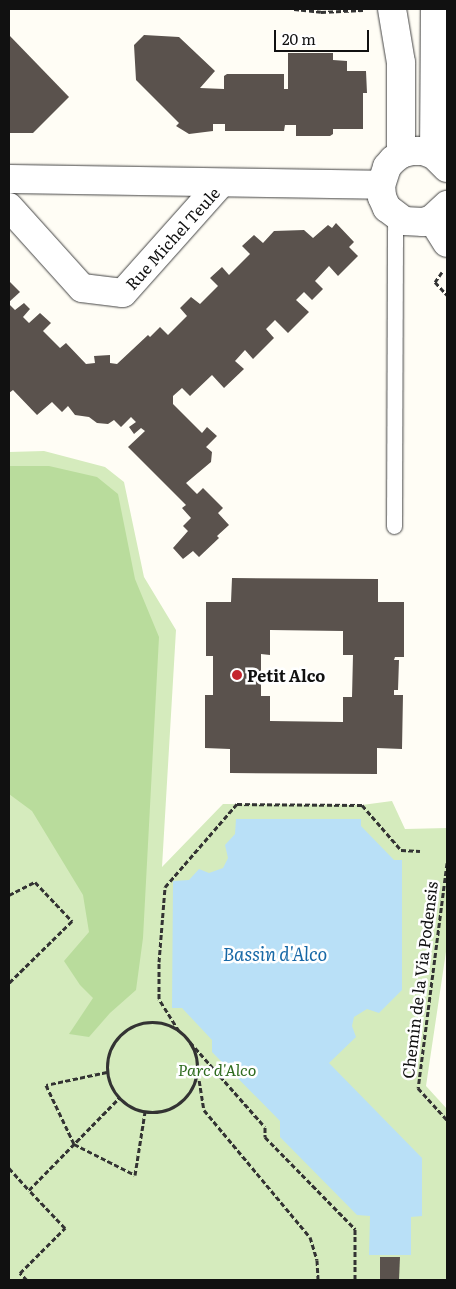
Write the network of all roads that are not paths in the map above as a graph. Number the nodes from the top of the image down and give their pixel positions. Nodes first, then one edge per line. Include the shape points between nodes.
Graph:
1 (392, 9) edge
2 (436, 9) edge
3 (401, 154) junction
4 (440, 162) edge
5 (9, 179) edge
6 (221, 183) junction
7 (381, 186) junction
8 (9, 207) edge
9 (440, 212) edge
10 (395, 216) junction
11 (447, 243) edge
12 (394, 526) dead end

1 - 3 street via 401,64
2 - 4 street
3 - 4 street via 423,151
3 - 7 street via 387,167
5 - 6 street, Rue Michel Teule
6 - 7 street, Rue Michel Teule
6 - 8 street, Rue Michel Teule via 123,293 82,288
7 - 10 street via 382,197
9 - 10 street via 414,223
9 - 11 street
10 - 12 lane

